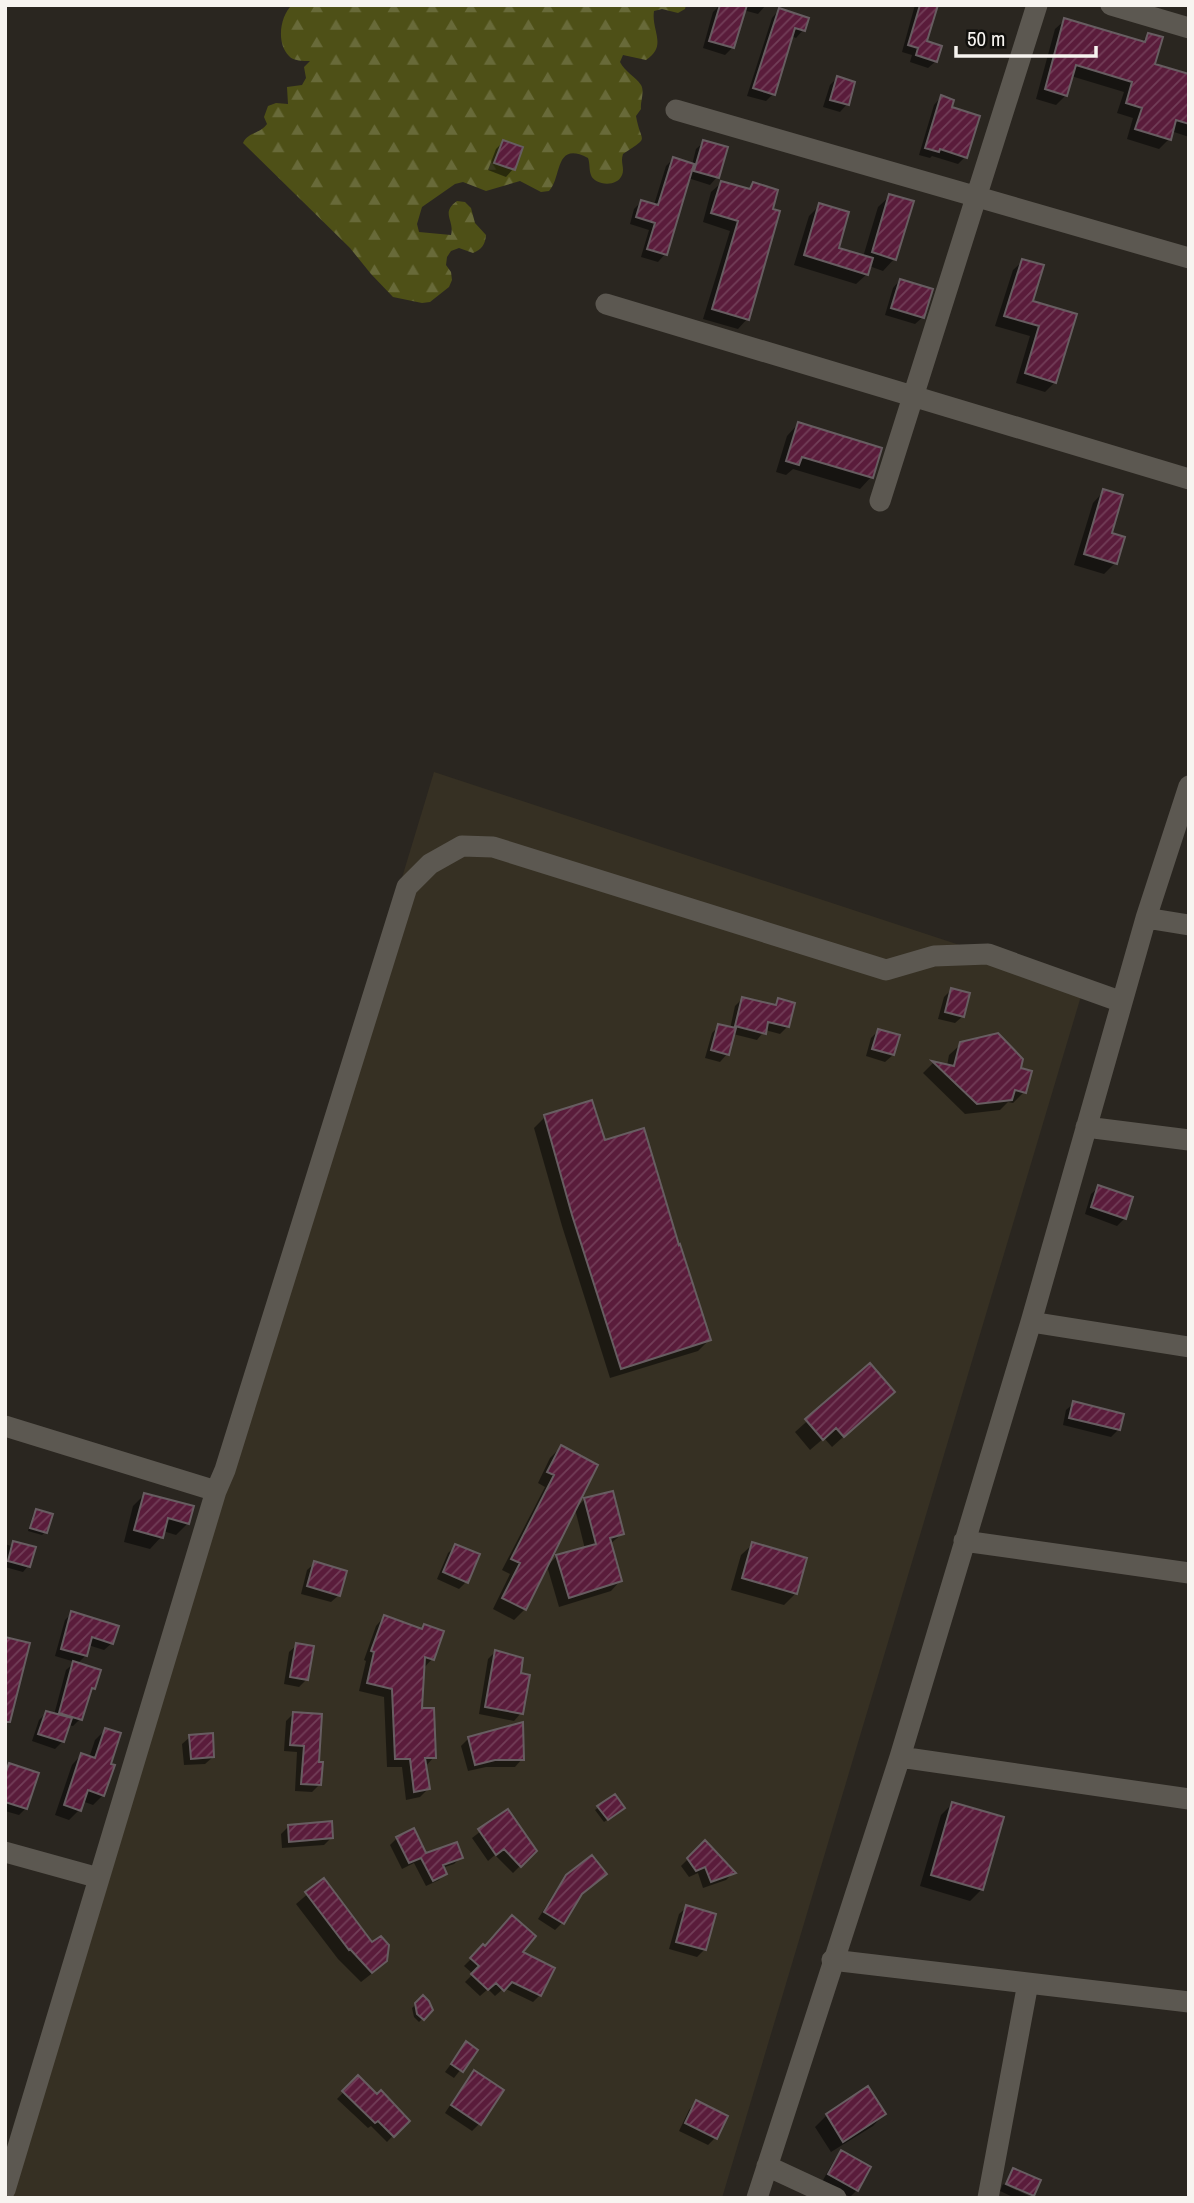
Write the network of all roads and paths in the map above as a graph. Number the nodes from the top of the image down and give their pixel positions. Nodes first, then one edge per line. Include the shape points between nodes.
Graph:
1 (1037, 5) edge
2 (1111, 5) edge
3 (1189, 28) edge
4 (676, 110) dead end
5 (977, 197) junction
6 (1189, 258) edge
7 (606, 304) dead end
8 (914, 397) junction
9 (1189, 479) edge
10 (880, 501) dead end
11 (1189, 786) edge
12 (1146, 918) junction
13 (1189, 925) edge
14 (1122, 1002) junction
15 (1086, 1127) junction
16 (1189, 1140) edge
17 (1031, 1322) junction
18 (1189, 1347) edge
19 (5, 1426) edge
20 (216, 1492) junction
21 (964, 1541) junction
22 (1189, 1573) edge
23 (900, 1757) junction
24 (1189, 1799) edge
25 (5, 1852) edge
26 (99, 1878) junction
27 (832, 1960) junction
28 (1028, 1983) junction
29 (1189, 2002) edge
30 (767, 2166) junction
31 (5, 2190) edge
32 (757, 2198) edge
33 (836, 2198) edge
34 (988, 2198) edge

1 - 5 street
2 - 3 street
4 - 5 street
5 - 6 street
5 - 8 street
7 - 8 street
8 - 9 street
8 - 10 street
11 - 12 street
12 - 13 street
12 - 14 street
14 - 15 street
14 - 20 street via 988,954 934,956 886,970 493,847 462,846 430,864 407,887
15 - 16 street
15 - 17 street
17 - 18 street
17 - 21 street
19 - 20 street
20 - 26 street
21 - 22 street
21 - 23 street
23 - 24 street
23 - 27 street
25 - 26 street
26 - 31 street
27 - 28 street
27 - 30 street
28 - 29 street
28 - 34 street
30 - 32 street
30 - 33 street

